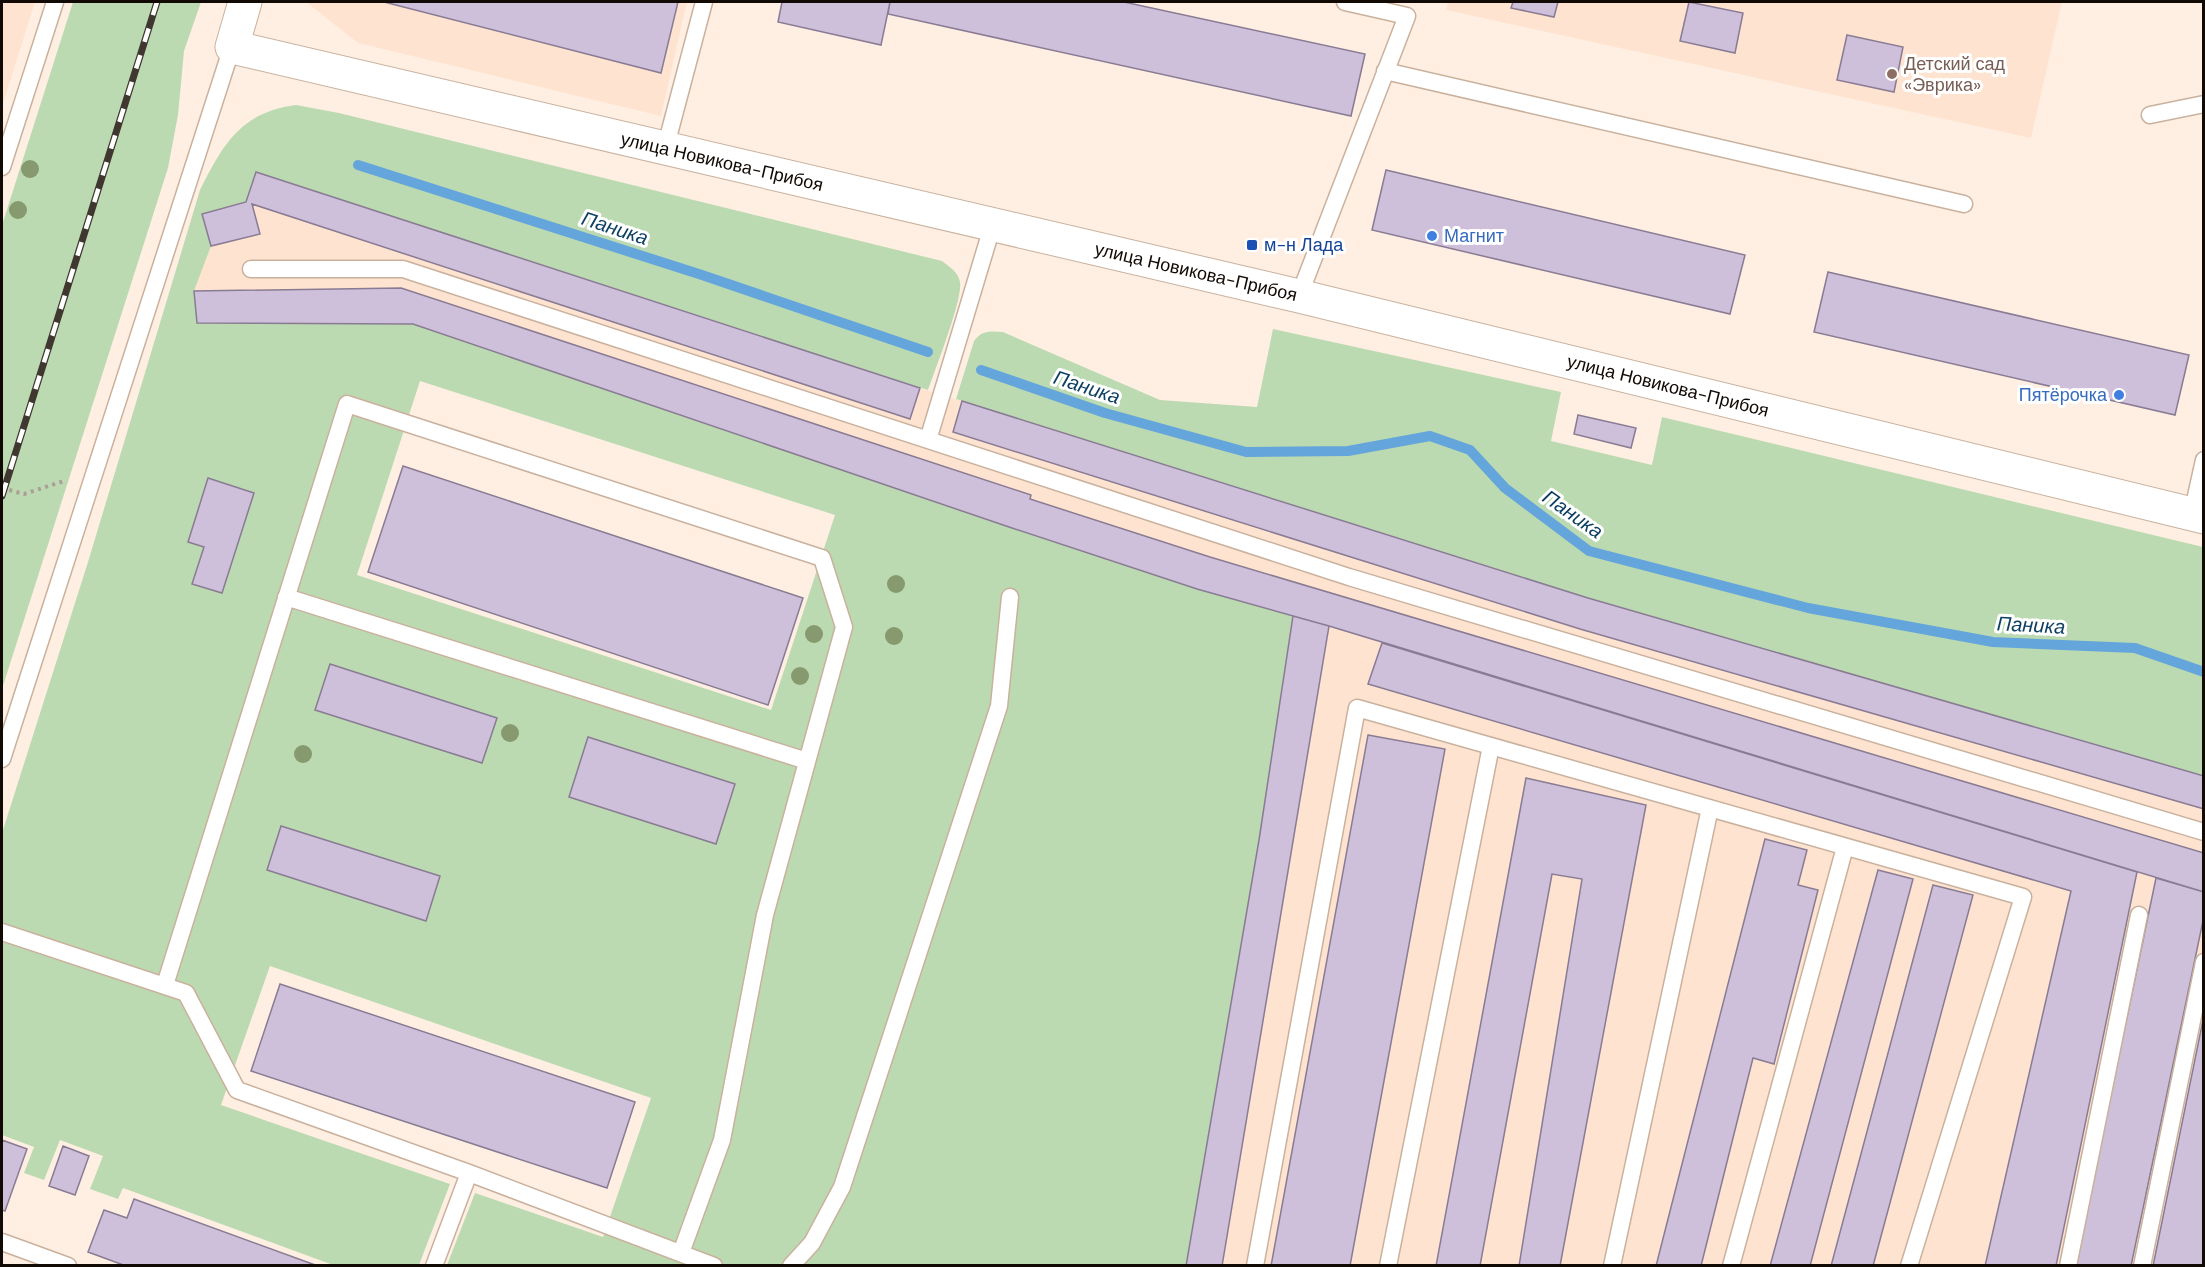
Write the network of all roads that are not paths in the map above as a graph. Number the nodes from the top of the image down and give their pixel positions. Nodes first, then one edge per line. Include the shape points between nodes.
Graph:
1 (55, 2) edge
2 (245, 2) edge
3 (704, 2) edge
4 (1345, 2) edge
5 (232, 47) junction
6 (1385, 71) junction
7 (2204, 104) edge
8 (2150, 115) dead end
9 (7, 133) edge
10 (665, 149) junction
11 (2, 167) edge
12 (1964, 204) dead end
13 (993, 224) junction
14 (251, 269) dead end
15 (1299, 296) junction
16 (928, 440) junction
17 (2204, 460) edge
18 (2198, 515) edge
19 (286, 597) junction
20 (1010, 597) dead end
21 (1491, 746) junction
22 (2, 759) edge
23 (807, 761) junction
24 (1710, 808) junction
25 (2204, 832) edge
26 (1845, 847) junction
27 (2139, 915) dead end
28 (2, 932) edge
29 (2204, 962) edge
30 (165, 985) junction
31 (469, 1173) junction
32 (2, 1242) edge
33 (681, 1253) junction
34 (69, 1266) edge
35 (434, 1266) edge
36 (714, 1266) edge
37 (791, 1266) edge
38 (1255, 1266) edge
39 (1388, 1266) edge
40 (1612, 1266) edge
41 (1731, 1266) edge
42 (1909, 1266) edge
43 (2068, 1266) edge
44 (2142, 1266) edge

1 - 9 lane
2 - 5 street
3 - 10 lane
4 - 6 lane via 1407,16
5 - 10 street, улица Новикова-Прибоя
5 - 22 lane
6 - 12 lane
6 - 15 lane
7 - 8 lane
9 - 11 lane
10 - 13 street, улица Новикова-Прибоя
13 - 15 street, улица Новикова-Прибоя
13 - 16 lane
14 - 16 lane via 403,269
15 - 18 street, улица Новикова-Прибоя
16 - 25 lane via 1349,577
17 - 18 lane
19 - 23 lane
19 - 23 lane via 347,404 822,558 844,627
19 - 30 lane
20 - 37 lane via 999,706 879,1075 842,1187 812,1243
21 - 24 lane
21 - 38 lane via 1357,708
21 - 39 lane
23 - 33 lane via 765,915 722,1140
24 - 26 lane
24 - 40 lane
26 - 41 lane
26 - 42 lane via 2023,897
27 - 43 lane
28 - 30 lane
29 - 44 lane
30 - 31 lane via 186,993 237,1090
31 - 33 lane
31 - 35 lane
32 - 34 lane
33 - 36 lane

